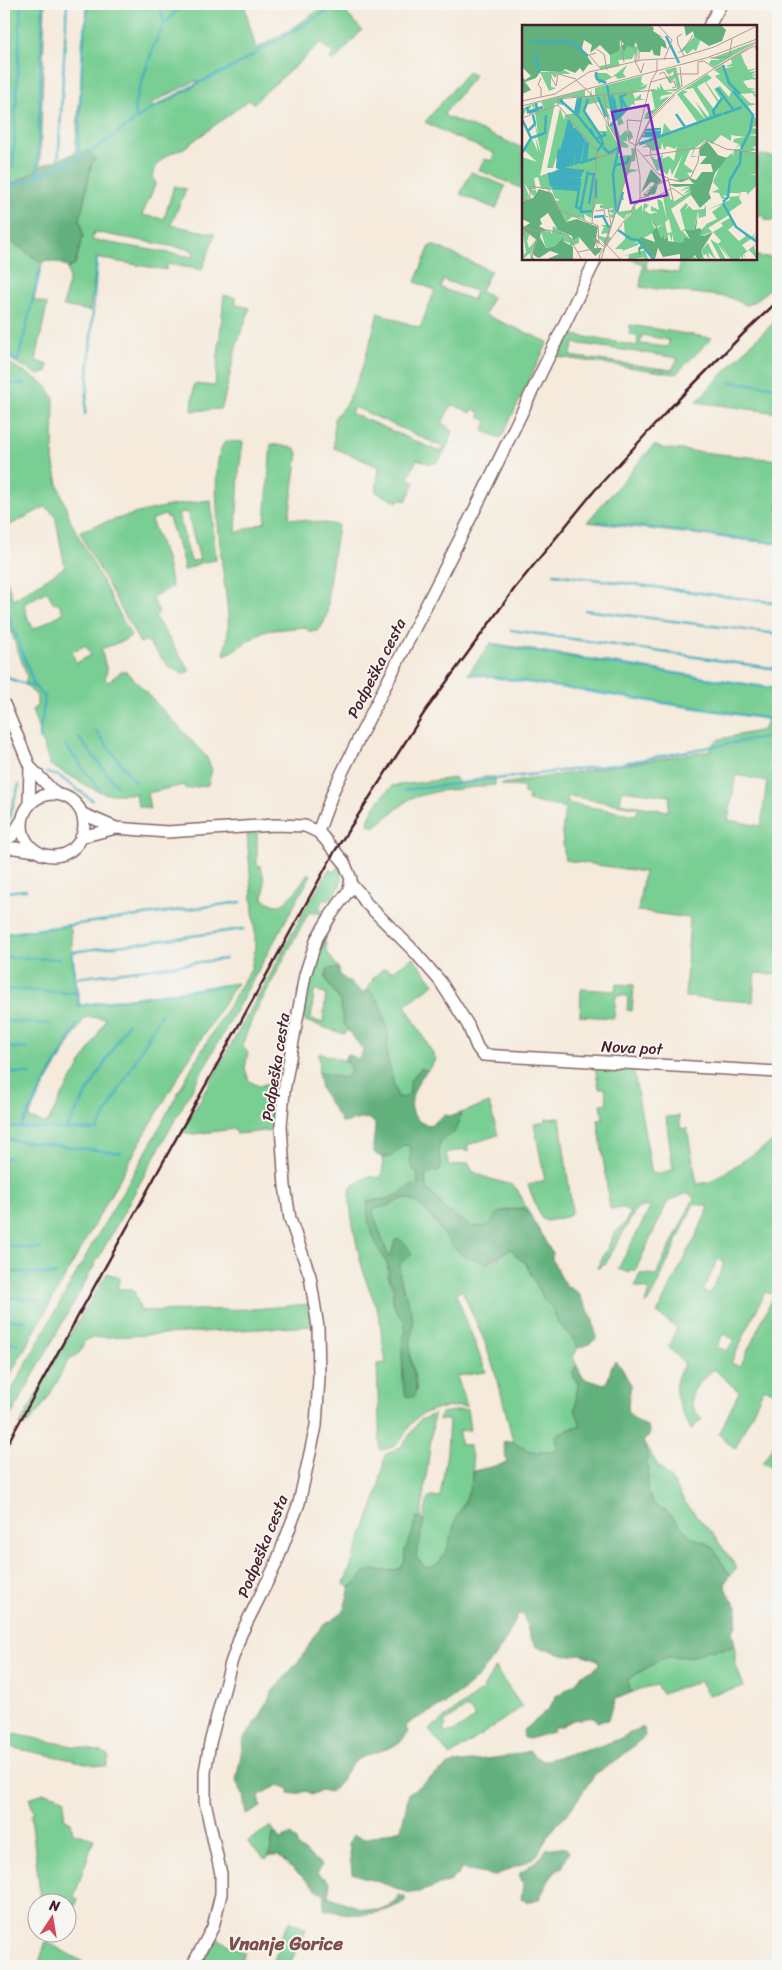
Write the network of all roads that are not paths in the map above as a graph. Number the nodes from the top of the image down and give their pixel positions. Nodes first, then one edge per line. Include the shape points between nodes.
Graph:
1 (721, 4) edge
2 (710, 25) edge
3 (596, 260) edge
4 (4, 704) edge
5 (30, 768) junction
6 (56, 794) junction
7 (29, 804) junction
8 (83, 814) junction
9 (22, 820) junction
10 (116, 828) junction
11 (318, 832) junction
12 (81, 837) junction
13 (4, 840) edge
14 (4, 848) edge
15 (36, 851) junction
16 (351, 885) junction
17 (346, 896) junction
18 (366, 903) junction
19 (778, 1072) edge
20 (192, 1966) edge

1 - 2 main road
3 - 11 main road, Podpeška cesta via 480,499 360,734
4 - 5 main road
5 - 6 main road
5 - 7 main road
6 - 7 main road via 46,794
6 - 8 main road via 74,802
7 - 9 main road
8 - 10 main road
8 - 12 main road
9 - 13 main road via 12,836
9 - 15 main road via 28,844
10 - 11 main road via 168,832 295,825
10 - 12 main road
11 - 16 main road via 344,862
12 - 15 main road via 66,853 56,856
14 - 15 main road
16 - 17 main road, Podpeška cesta
16 - 18 main road
17 - 18 main road
17 - 20 main road, Podpeška cesta via 318,938 305,975 284,1091 281,1126 290,1219 310,1276 318,1327 316,1426 299,1503 276,1564 241,1634 210,1743 205,1772 205,1802 221,1874 221,1894 213,1927
18 - 19 main road, Nova pot via 440,981 483,1055

